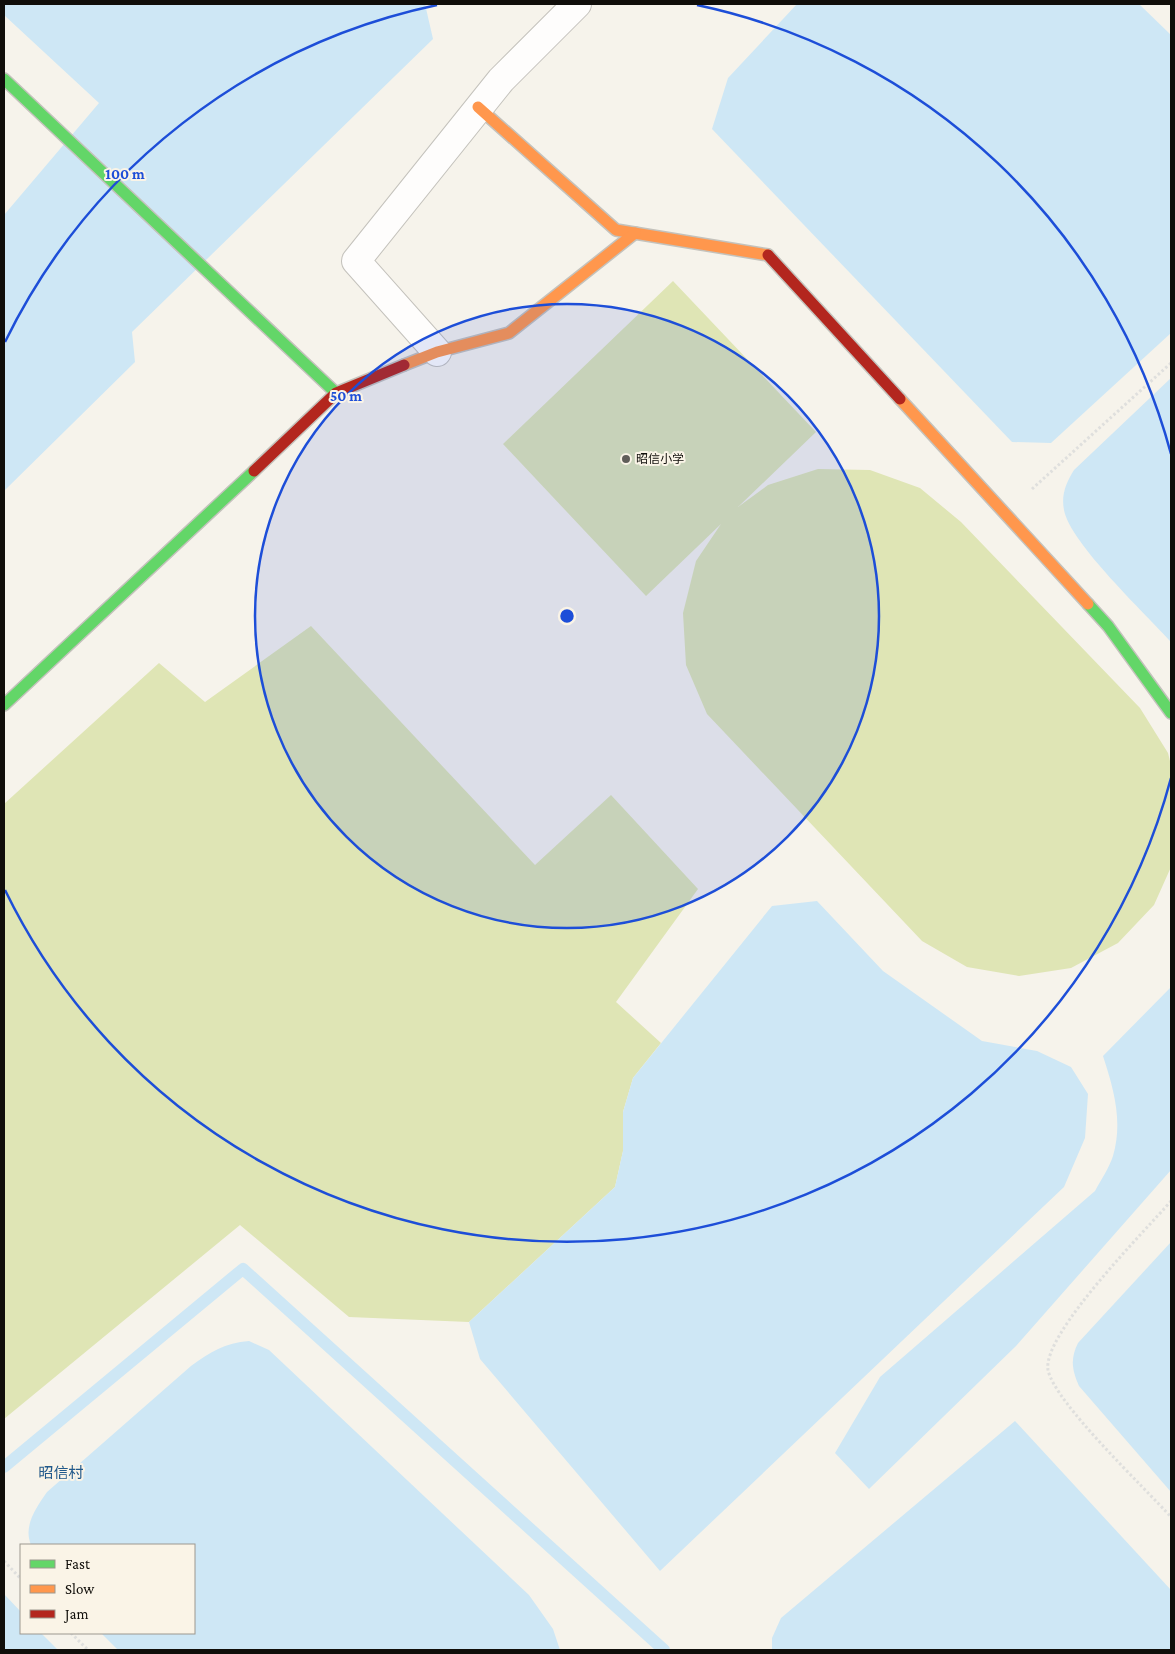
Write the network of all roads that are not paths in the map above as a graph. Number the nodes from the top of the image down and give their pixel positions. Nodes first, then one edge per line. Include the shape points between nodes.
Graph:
1 (577, 4) edge
2 (4, 79) edge
3 (478, 107) junction
4 (635, 233) junction
5 (437, 352) junction
6 (336, 393) junction
7 (4, 705) edge
8 (1171, 713) edge

1 - 3 street
2 - 6 street
3 - 4 street via 616,230
3 - 5 street via 356,261
4 - 5 street via 509,334
4 - 8 street via 766,253 1108,626
5 - 6 street
6 - 7 street

